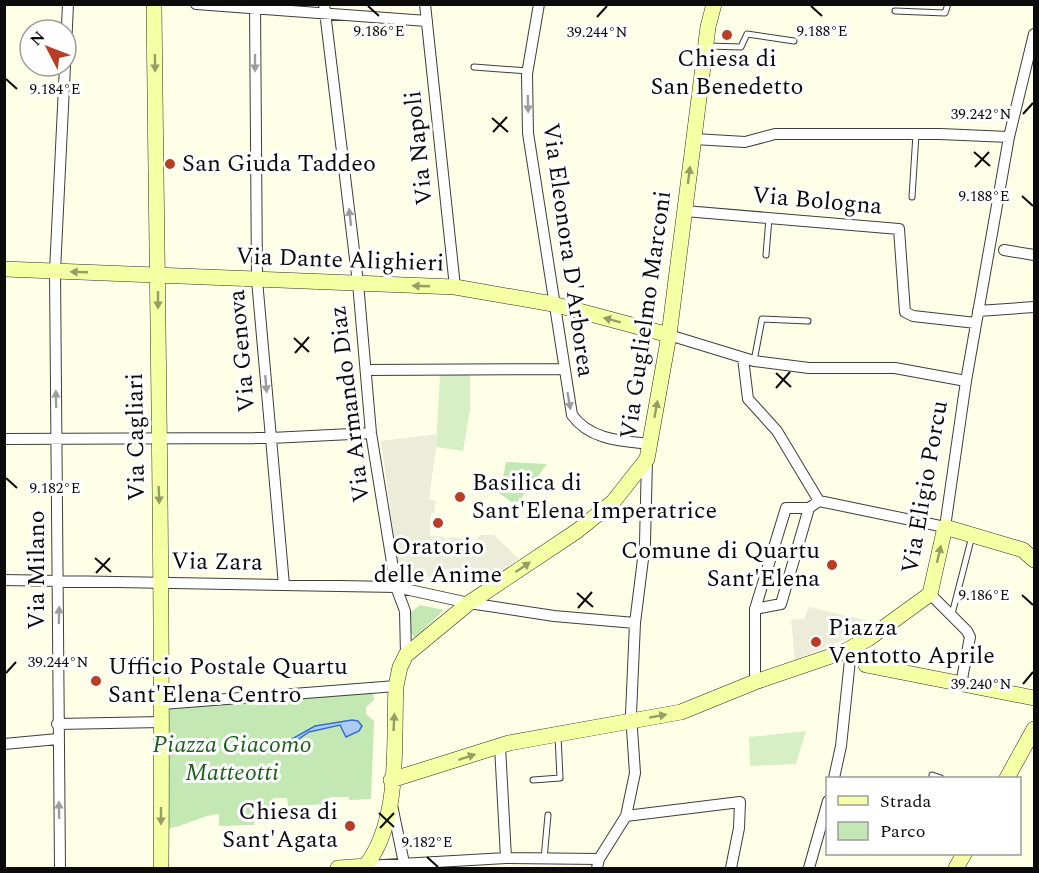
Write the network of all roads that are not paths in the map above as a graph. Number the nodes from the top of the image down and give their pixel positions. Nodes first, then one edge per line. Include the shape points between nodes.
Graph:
1 (154, 4) edge
2 (196, 4) edge
3 (425, 4) edge
4 (539, 4) edge
5 (714, 4) edge
6 (948, 4) edge
7 (255, 6) edge
8 (325, 9) edge
9 (895, 11) dead end
10 (427, 21) junction
11 (1035, 34) edge
12 (794, 41) dead end
13 (706, 46) junction
14 (1032, 53) edge
15 (474, 67) dead end
16 (528, 71) junction
17 (64, 78) edge
18 (916, 134) junction
19 (1010, 137) junction
20 (694, 139) junction
21 (912, 197) dead end
22 (685, 211) junction
23 (769, 217) junction
24 (995, 248) junction
25 (766, 255) dead end
26 (1035, 255) edge
27 (4, 269) edge
28 (55, 272) junction
29 (159, 275) junction
30 (257, 280) junction
31 (358, 284) junction
32 (455, 287) junction
33 (553, 304) junction
34 (1035, 307) edge
35 (977, 317) junction
36 (808, 321) dead end
37 (669, 335) junction
38 (749, 359) junction
39 (563, 369) junction
40 (366, 370) junction
41 (966, 381) junction
42 (371, 433) junction
43 (158, 438) junction
44 (271, 438) junction
45 (4, 439) edge
46 (56, 439) junction
47 (649, 452) junction
48 (819, 501) junction
49 (808, 508) junction
50 (945, 527) junction
51 (972, 535) junction
52 (1029, 546) edge
53 (1035, 560) edge
54 (59, 579) junction
55 (4, 580) edge
56 (162, 582) junction
57 (284, 585) junction
58 (396, 587) junction
59 (428, 594) junction
60 (930, 594) junction
61 (469, 603) junction
62 (754, 609) junction
63 (405, 613) junction
64 (952, 616) junction
65 (635, 623) junction
66 (406, 655) junction
67 (847, 656) junction
68 (866, 665) joint
69 (755, 681) junction
70 (961, 684) junction
71 (396, 686) junction
72 (1035, 698) edge
73 (162, 704) junction
74 (631, 720) junction
75 (162, 722) junction
76 (57, 724) junction
77 (1035, 729) edge
78 (558, 734) junction
79 (58, 740) junction
80 (4, 744) edge
81 (500, 746) junction
82 (932, 775) dead end
83 (834, 777) edge
84 (938, 777) edge
85 (1008, 777) edge
86 (391, 780) junction
87 (534, 780) dead end
88 (392, 805) junction
89 (826, 808) edge
90 (548, 815) dead end
91 (626, 816) junction
92 (506, 858) junction
93 (544, 859) junction
94 (598, 864) edge
95 (365, 867) edge
96 (405, 867) edge
97 (60, 868) edge
98 (161, 868) edge
99 (338, 868) edge
100 (731, 868) edge
101 (809, 868) edge

1 -> 29 street, Via Cagliari
2 - 7 street
3 - 10 street, Via Napoli
4 - 16 street, Via Eleonora D'Arborea
5 - 13 street, Via Guglielmo Marconi
6 - 9 lane via 945,13
7 - 8 street
7 -> 30 street, Via Genova
8 - 10 street
31 -> 8 street, Via Armando Diaz
10 - 32 street, Via Napoli
11 - 14 street, Via Eligio Porcu
12 - 13 lane via 747,34 741,47
13 - 20 street, Via Guglielmo Marconi
14 - 19 street, Via Eligio Porcu
15 - 16 lane
16 -> 33 street, Via Eleonora D'Arborea via 528,133
17 - 28 street, Via Milano
18 - 19 street
18 - 20 street via 775,134 745,142
18 - 21 lane
19 - 24 street, Via Eligio Porcu
22 -> 20 street, Via Guglielmo Marconi
22 - 23 street, Via Bologna
22 - 37 street, Via Guglielmo Marconi
23 - 25 lane
23 - 35 street, Via Bologna via 899,230 905,312 913,316
24 - 26 street
24 - 35 street, Via Eligio Porcu
27 - 28 street, Via Dante Alighieri
29 -> 28 street, Via Dante Alighieri
46 -> 28 street, Via Milano
29 - 30 street, Via Dante Alighieri
29 -> 43 street, Via Cagliari
30 - 31 street, Via Dante Alighieri
30 -> 44 street, Via Genova
32 -> 31 street, Via Dante Alighieri
31 - 40 street, Via Armando Diaz
32 - 33 street, Via Dante Alighieri
37 -> 33 street, Via Dante Alighieri
33 - 39 street, Via Eleonora D'Arborea
34 - 35 street
35 - 41 street, Via Eligio Porcu
36 - 38 lane via 762,319
37 - 38 street
47 -> 37 street, Via Guglielmo Marconi
38 - 41 street via 809,368 895,368
38 - 48 street via 748,399 777,431
39 - 40 street
39 -> 47 street, Via Eleonora D'Arborea via 572,415 580,426
40 - 42 street, Via Armando Diaz
41 - 50 street, Via Eligio Porcu
42 - 44 street
42 - 58 street, Via Armando Diaz
43 - 44 street
43 - 46 street
43 -> 56 street, Via Cagliari
44 - 57 street, Via Genova
45 - 46 street
46 - 54 street, Via Milano
61 -> 47 street, Via Guglielmo Marconi via 577,531 613,502
47 - 65 street via 645,543
48 - 49 street
48 - 50 street
49 - 62 street via 781,604
49 - 62 street via 786,508
50 - 51 street
60 -> 50 street, Via Eligio Porcu
51 - 52 street
51 - 64 lane
52 - 53 street
54 - 55 street, Via Zara
54 - 56 street, Via Zara
76 -> 54 street, Via Milano
56 - 57 street, Via Zara
56 - 73 street, Via Cagliari
57 - 58 street, Via Zara
58 - 59 street, Via Zara
58 - 63 street, Via Armando Diaz
59 - 61 street, Via Zara
59 - 63 street via 414,601
60 - 64 street
60 - 67 street, Via Eligio Porcu
61 - 65 street, Via Zara
61 - 66 street, Via Guglielmo Marconi
62 - 69 street
63 - 66 street, Via Armando Diaz
64 - 70 street via 970,637
65 - 74 street
66 - 71 street
67 - 68 street
67 - 69 street, Via Eligio Porcu
67 - 83 street via 841,746
68 - 70 street
74 -> 69 street, Via Eligio Porcu via 681,712
70 - 72 street
71 - 73 street
86 -> 71 street
73 - 75 street, Via Cagliari
74 - 78 street, Via Eligio Porcu
74 - 91 street via 635,773
75 - 76 street
75 -> 98 street, Via Cagliari
76 - 79 street, Via Milano
77 - 85 street
78 - 81 street, Via Eligio Porcu
78 - 87 lane via 560,778
79 - 80 street
97 -> 79 street, Via Milano
86 -> 81 street, Via Eligio Porcu
81 - 92 street
82 - 84 lane
86 - 88 street
88 - 95 street via 386,828
88 - 96 street
89 - 101 street
90 - 93 lane
91 - 94 street
91 - 100 street via 740,802
92 - 93 street
92 - 96 street
93 - 94 street
95 - 96 street
95 - 99 street

